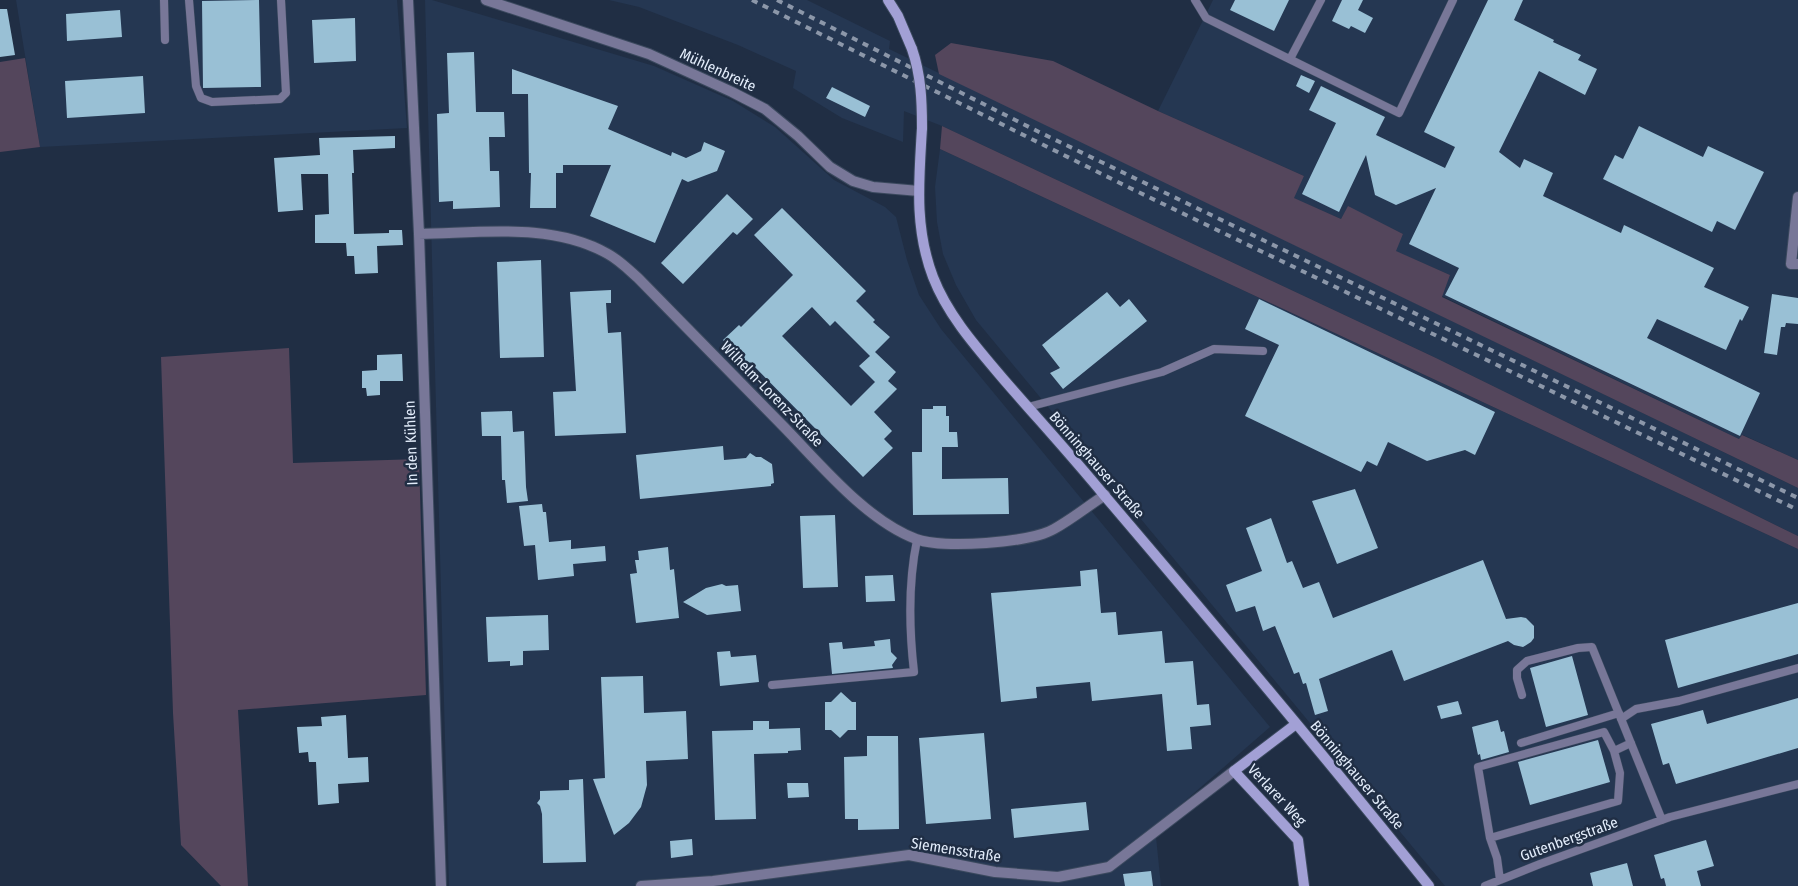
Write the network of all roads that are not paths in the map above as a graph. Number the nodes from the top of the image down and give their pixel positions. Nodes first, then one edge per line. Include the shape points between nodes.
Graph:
1 (164, 0) edge
2 (189, 0) edge
3 (281, 0) edge
4 (408, 0) edge
5 (486, 0) edge
6 (888, 0) edge
7 (1195, 0) edge
8 (1321, 0) edge
9 (1453, 0) edge
10 (165, 40) dead end
11 (1290, 59) junction
12 (919, 191) junction
13 (1798, 197) edge
14 (419, 234) junction
15 (1798, 264) edge
16 (1263, 351) dead end
17 (1028, 407) junction
18 (1105, 495) junction
19 (917, 540) junction
20 (1798, 668) edge
21 (772, 685) dead end
22 (1522, 695) dead end
23 (1620, 716) junction
24 (1296, 724) junction
25 (1520, 743) dead end
26 (1631, 743) junction
27 (1614, 751) junction
28 (1234, 771) junction
29 (1798, 784) edge
30 (1662, 820) junction
31 (1490, 838) junction
32 (1500, 880) junction
33 (441, 886) edge
34 (641, 886) edge
35 (1304, 886) edge
36 (1429, 886) edge
37 (1485, 886) edge

1 - 10 lane
2 - 3 lane via 196,86 201,98 220,102 280,99 286,93
4 - 14 street, In den Kühlen
5 - 12 street, Mühlenbreite via 649,54 732,92 765,109 830,167 852,181 873,188
6 - 12 main road, Bönninghauser Straße, bridge via 912,49 922,92
7 - 11 lane via 1206,18
8 - 11 lane
9 - 11 lane via 1399,112
12 - 17 main road, Bönninghauser Straße via 919,219 925,250 947,306 982,354
13 - 15 street via 1791,264
14 - 19 street, Wilhelm-Lorenz-Straße via 546,233 608,254 638,278 834,479 879,520
14 - 33 street, In den Kühlen
16 - 17 lane via 1214,349 1162,372
17 - 18 main road, Bönninghauser Straße
18 - 19 street, Wilhelm-Lorenz-Straße via 1054,529 1036,536 963,544
18 - 24 main road, Bönninghauser Straße
19 - 21 lane via 910,605 914,672
20 - 23 lane via 1679,702 1636,709
22 - 23 lane via 1517,670 1527,661 1592,647
23 - 25 lane
23 - 26 lane
24 - 28 main road, Verlarer Weg
24 - 36 main road, Bönninghauser Straße
26 - 27 lane
26 - 30 lane
27 - 31 lane via 1620,773 1618,801
27 - 31 lane via 1604,732 1478,767
28 - 34 street, Siemensstraße via 1109,867 1058,878 995,872 909,855
28 - 35 main road, Verlarer Weg via 1298,840
29 - 30 lane, Gutenbergstraße
30 - 32 lane, Gutenbergstraße
31 - 32 lane
32 - 37 lane, Gutenbergstraße

